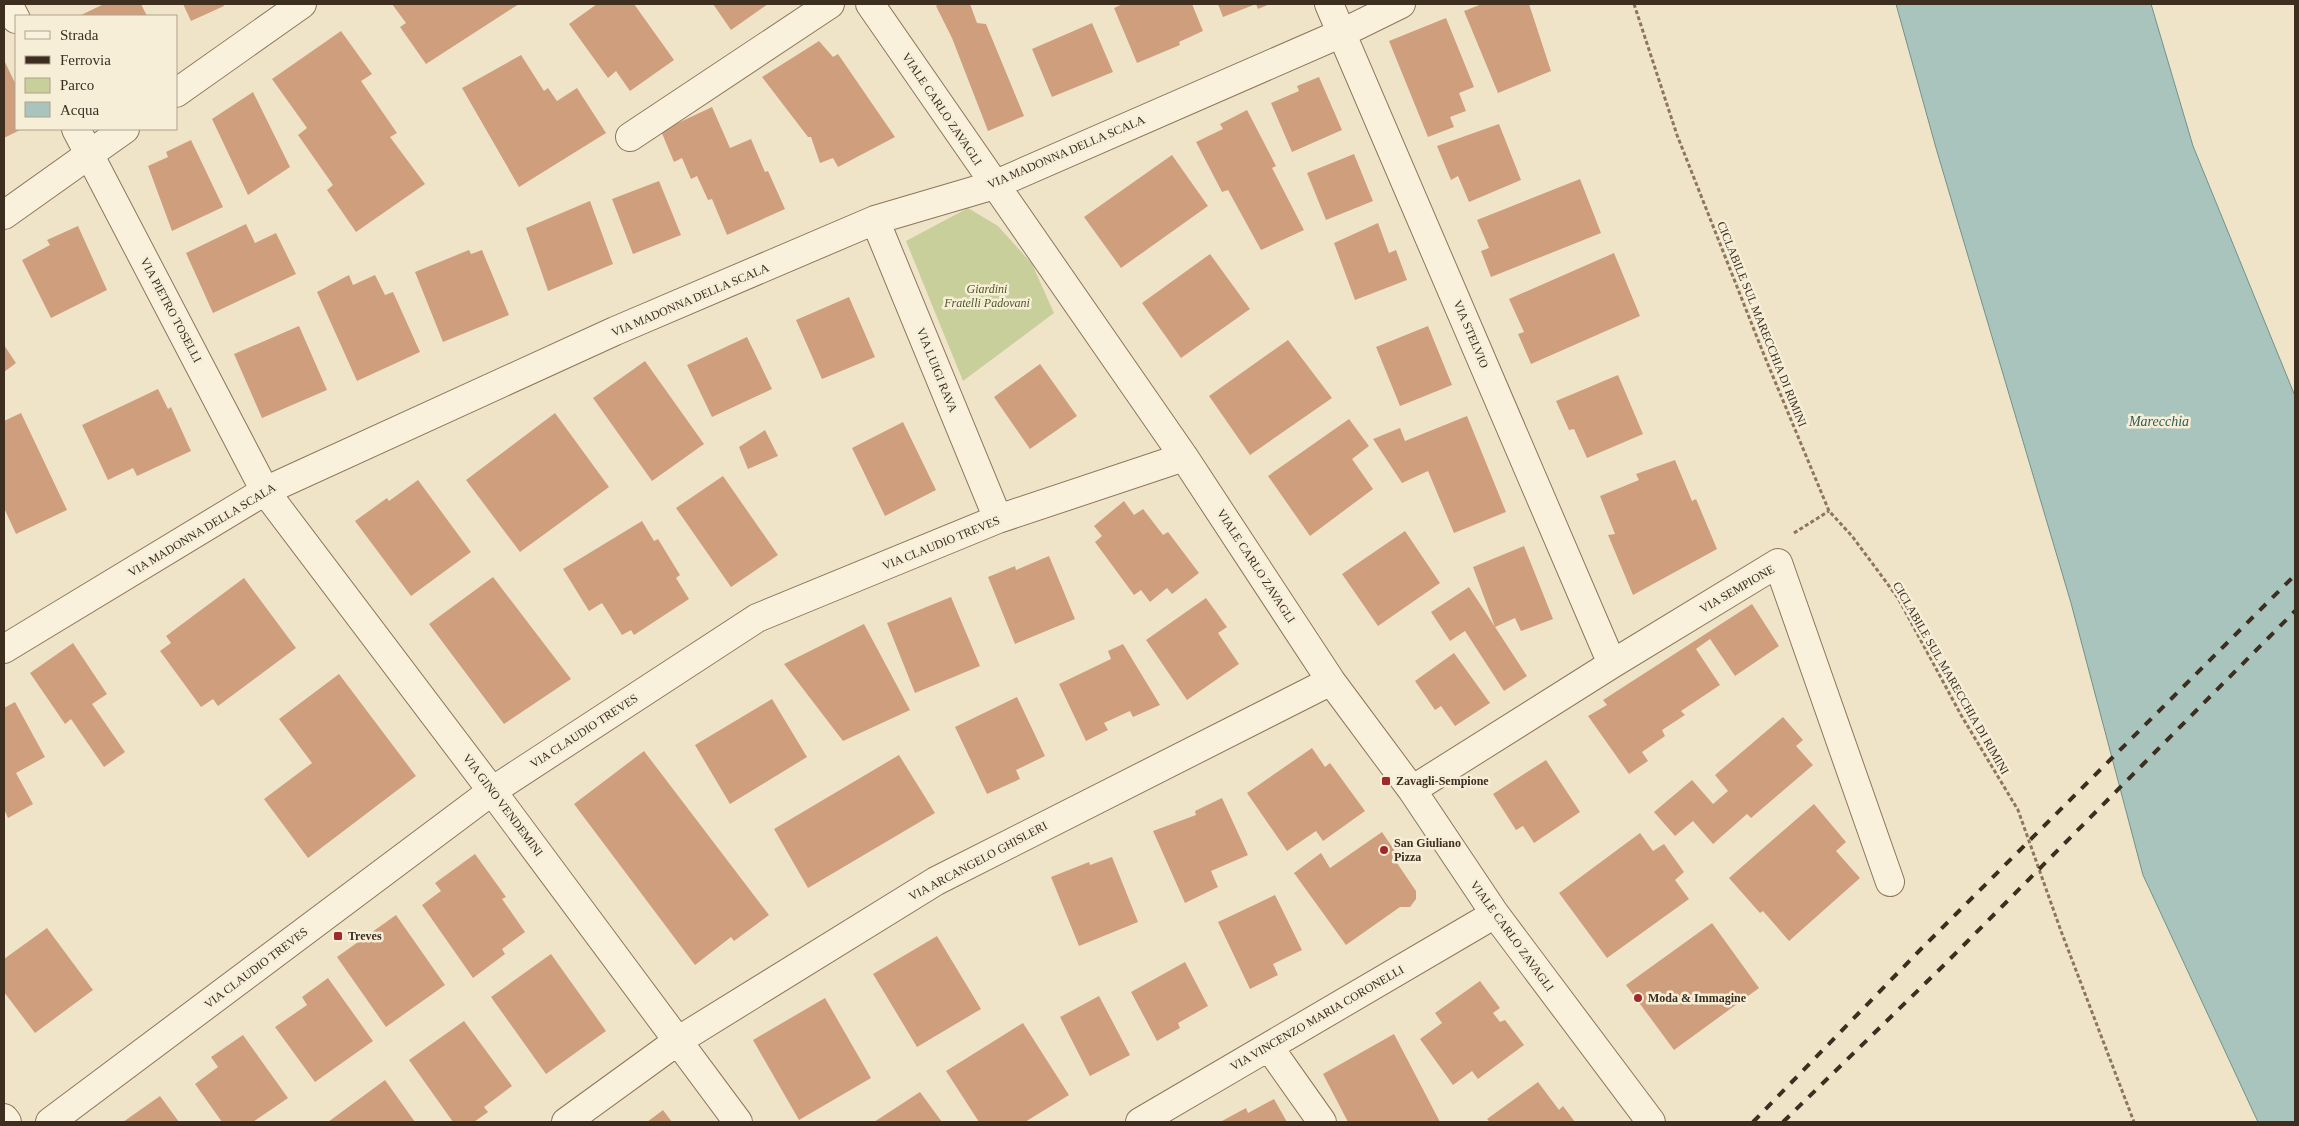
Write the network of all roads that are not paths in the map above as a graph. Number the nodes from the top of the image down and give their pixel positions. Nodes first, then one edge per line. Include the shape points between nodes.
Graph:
1 (8, 4) edge
2 (302, 4) edge
3 (830, 4) edge
4 (870, 4) edge
5 (1329, 4) edge
6 (1401, 4) edge
7 (15, 17) edge
8 (1342, 33) junction
9 (178, 92) edge
10 (77, 130) edge
11 (124, 130) edge
12 (630, 137) dead end
13 (90, 154) junction
14 (994, 185) junction
15 (4, 215) edge
16 (875, 220) junction
17 (1184, 457) junction
18 (265, 491) junction
19 (998, 520) junction
20 (4, 649) edge
21 (1612, 664) junction
22 (1331, 680) junction
23 (1412, 790) junction
24 (492, 791) junction
25 (1890, 882) dead end
26 (1495, 914) junction
27 (679, 1040) junction
28 (1269, 1047) junction
29 (4, 1118) edge
30 (7, 1122) edge
31 (50, 1122) edge
32 (566, 1122) edge
33 (738, 1122) edge
34 (1140, 1122) edge
35 (1322, 1122) edge
36 (1651, 1122) edge

1 - 7 street
2 - 9 street
3 - 12 street
4 - 14 street, VIALE CARLO ZAVAGLI
5 - 8 street, VIA STELVIO
6 - 8 street, VIA MADONNA DELLA SCALA
8 - 14 street, VIA MADONNA DELLA SCALA
8 - 21 street, VIA STELVIO
10 - 13 street, VIA PIETRO TOSELLI
11 - 13 street
13 - 15 street
13 - 18 street, VIA PIETRO TOSELLI
14 - 16 street, VIA MADONNA DELLA SCALA
14 - 17 street, VIALE CARLO ZAVAGLI
16 - 18 street, VIA MADONNA DELLA SCALA via 616,331
16 - 19 street, VIA LUIGI RAVA
17 - 19 street, VIA CLAUDIO TREVES
17 - 22 street, VIALE CARLO ZAVAGLI
18 - 20 street, VIA MADONNA DELLA SCALA
18 - 24 street, VIA GINO VENDEMINI
19 - 24 street, VIA CLAUDIO TREVES via 757,618
21 - 23 street, VIA SEMPIONE
21 - 25 street, VIA SEMPIONE via 1778,563
22 - 23 street, VIALE CARLO ZAVAGLI
22 - 27 street, VIA ARCANGELO GHISLERI via 936,881
23 - 26 street, VIALE CARLO ZAVAGLI
24 - 27 street, VIA GINO VENDEMINI
24 - 31 street, VIA CLAUDIO TREVES
26 - 28 street, VIA VINCENZO MARIA CORONELLI
26 - 36 street, VIALE CARLO ZAVAGLI
27 - 32 street, VIA ARCANGELO GHISLERI
27 - 33 street, VIA GINO VENDEMINI
28 - 34 street, VIA VINCENZO MARIA CORONELLI
28 - 35 street
29 - 30 street

